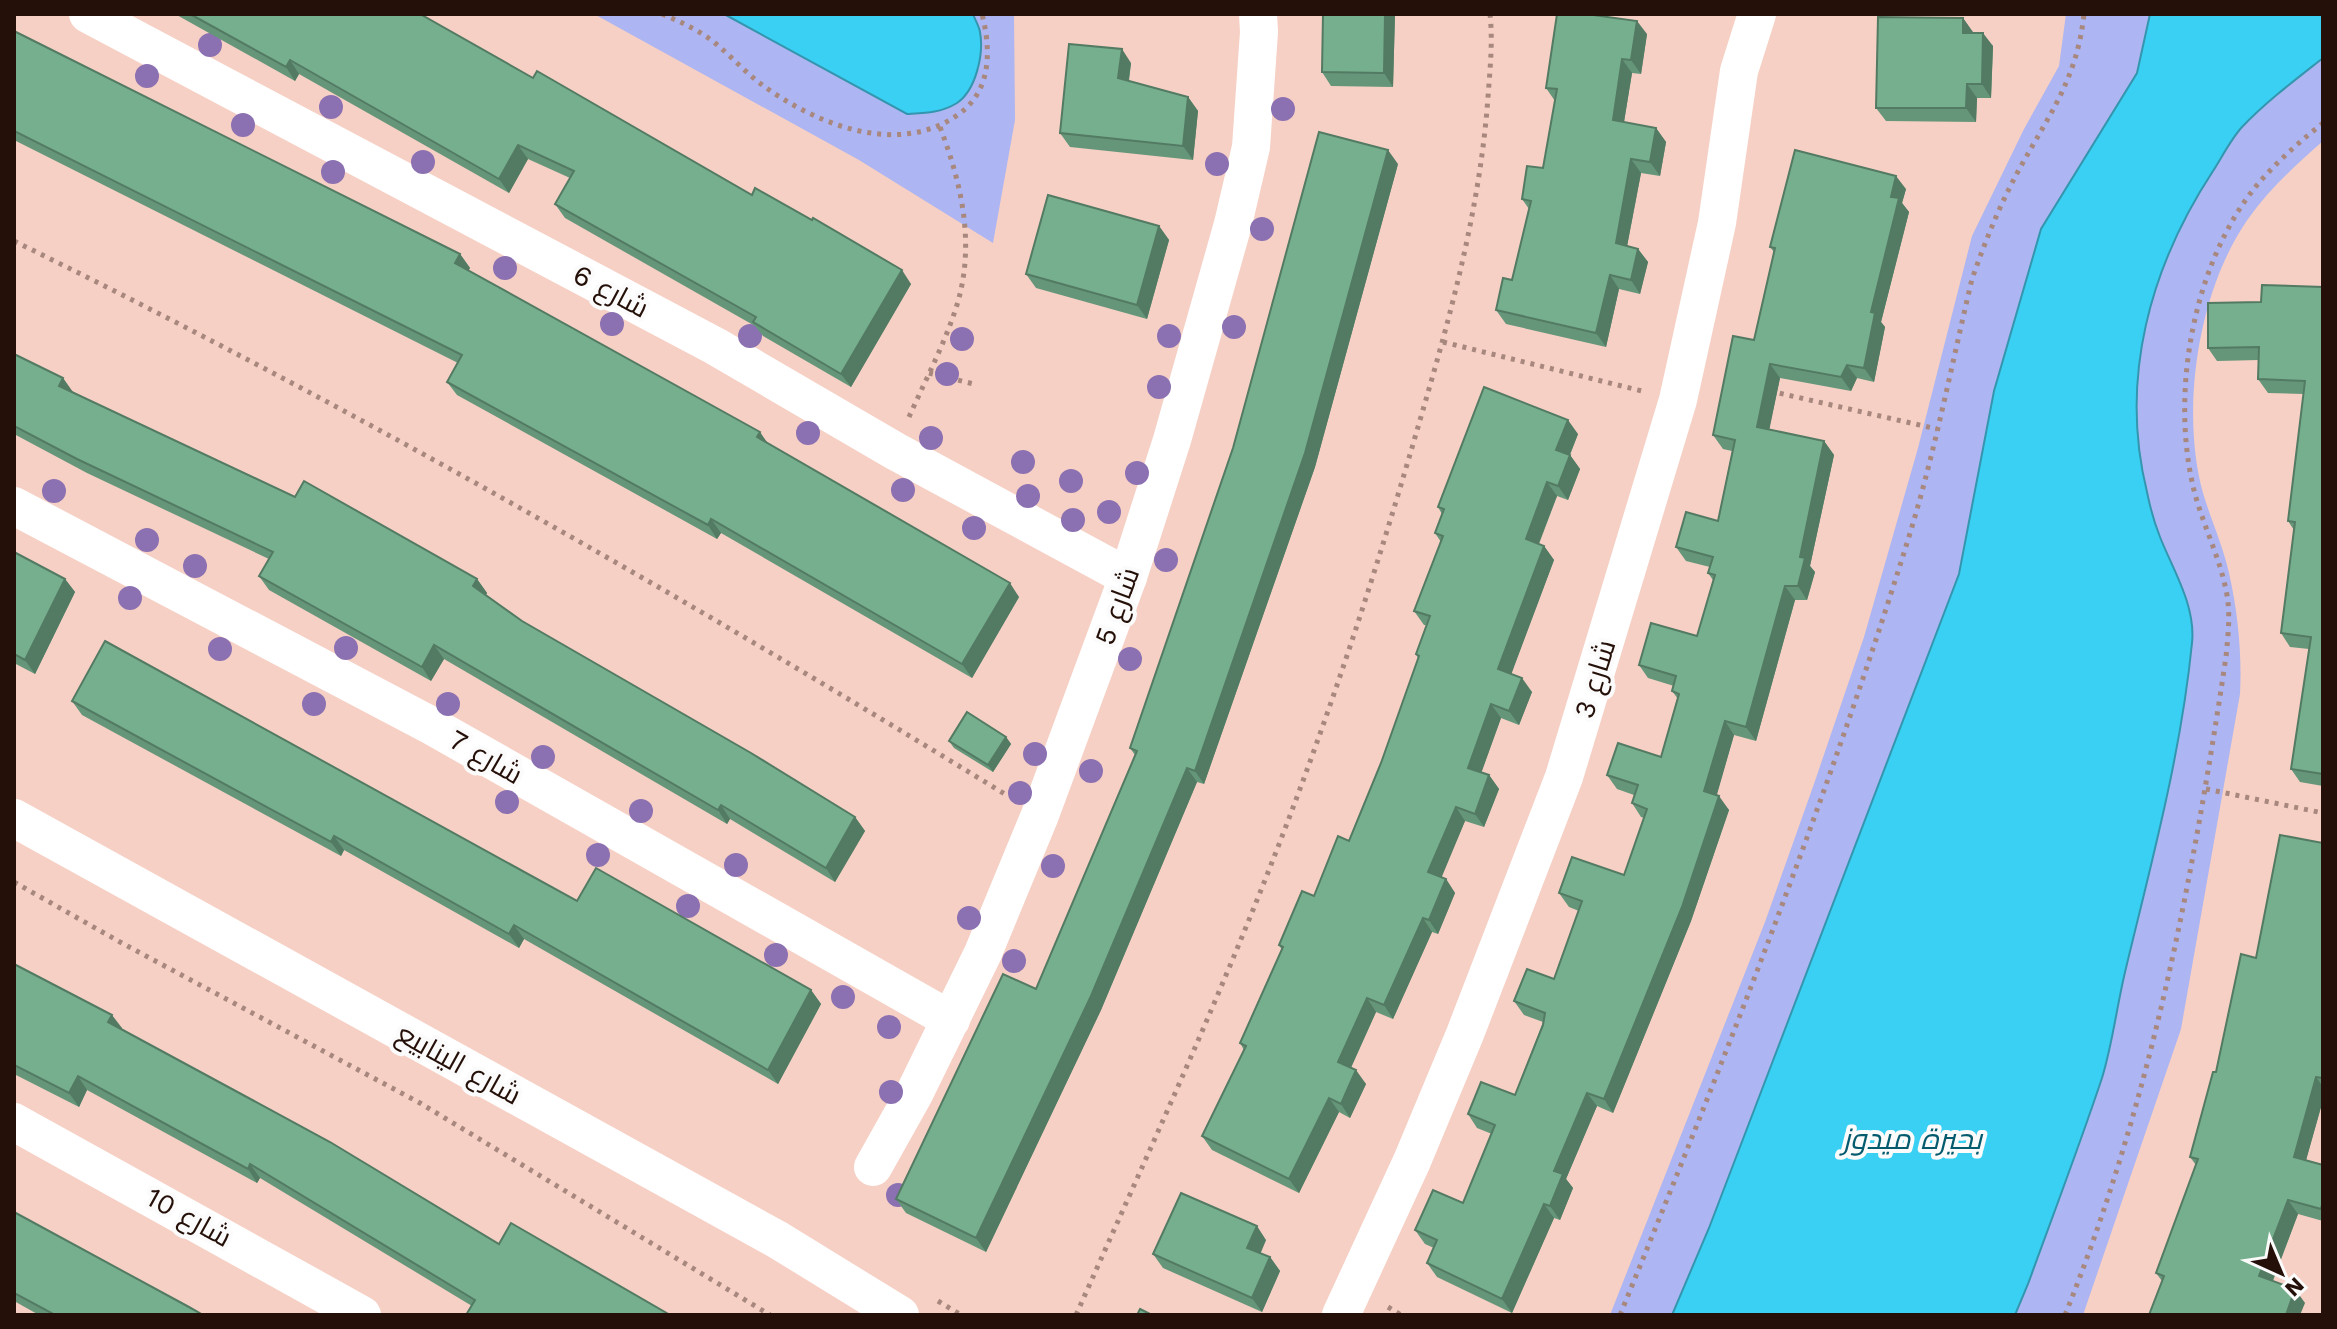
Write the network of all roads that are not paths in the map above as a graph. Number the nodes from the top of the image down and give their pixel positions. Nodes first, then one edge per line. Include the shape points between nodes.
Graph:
1 (88, 14) edge
2 (1258, 14) edge
3 (1757, 14) edge
4 (14, 506) edge
5 (1128, 577) junction
6 (14, 818) edge
7 (951, 1020) junction
8 (14, 1122) edge
9 (873, 1167) dead end
10 (362, 1315) edge
11 (900, 1315) edge
12 (1341, 1315) edge

1 - 5 street, شارع 6 via 715,346
2 - 5 street, شارع 5 via 1251,147 1172,440
3 - 12 street, شارع 3 via 1739,71 1717,223 1678,400 1564,777 1412,1161
4 - 7 street, شارع 7 via 432,726
5 - 7 street, شارع 5 via 1040,815
6 - 11 street, شارع الينابيع via 778,1240
7 - 9 street, شارع 5
8 - 10 street, شارع 10

